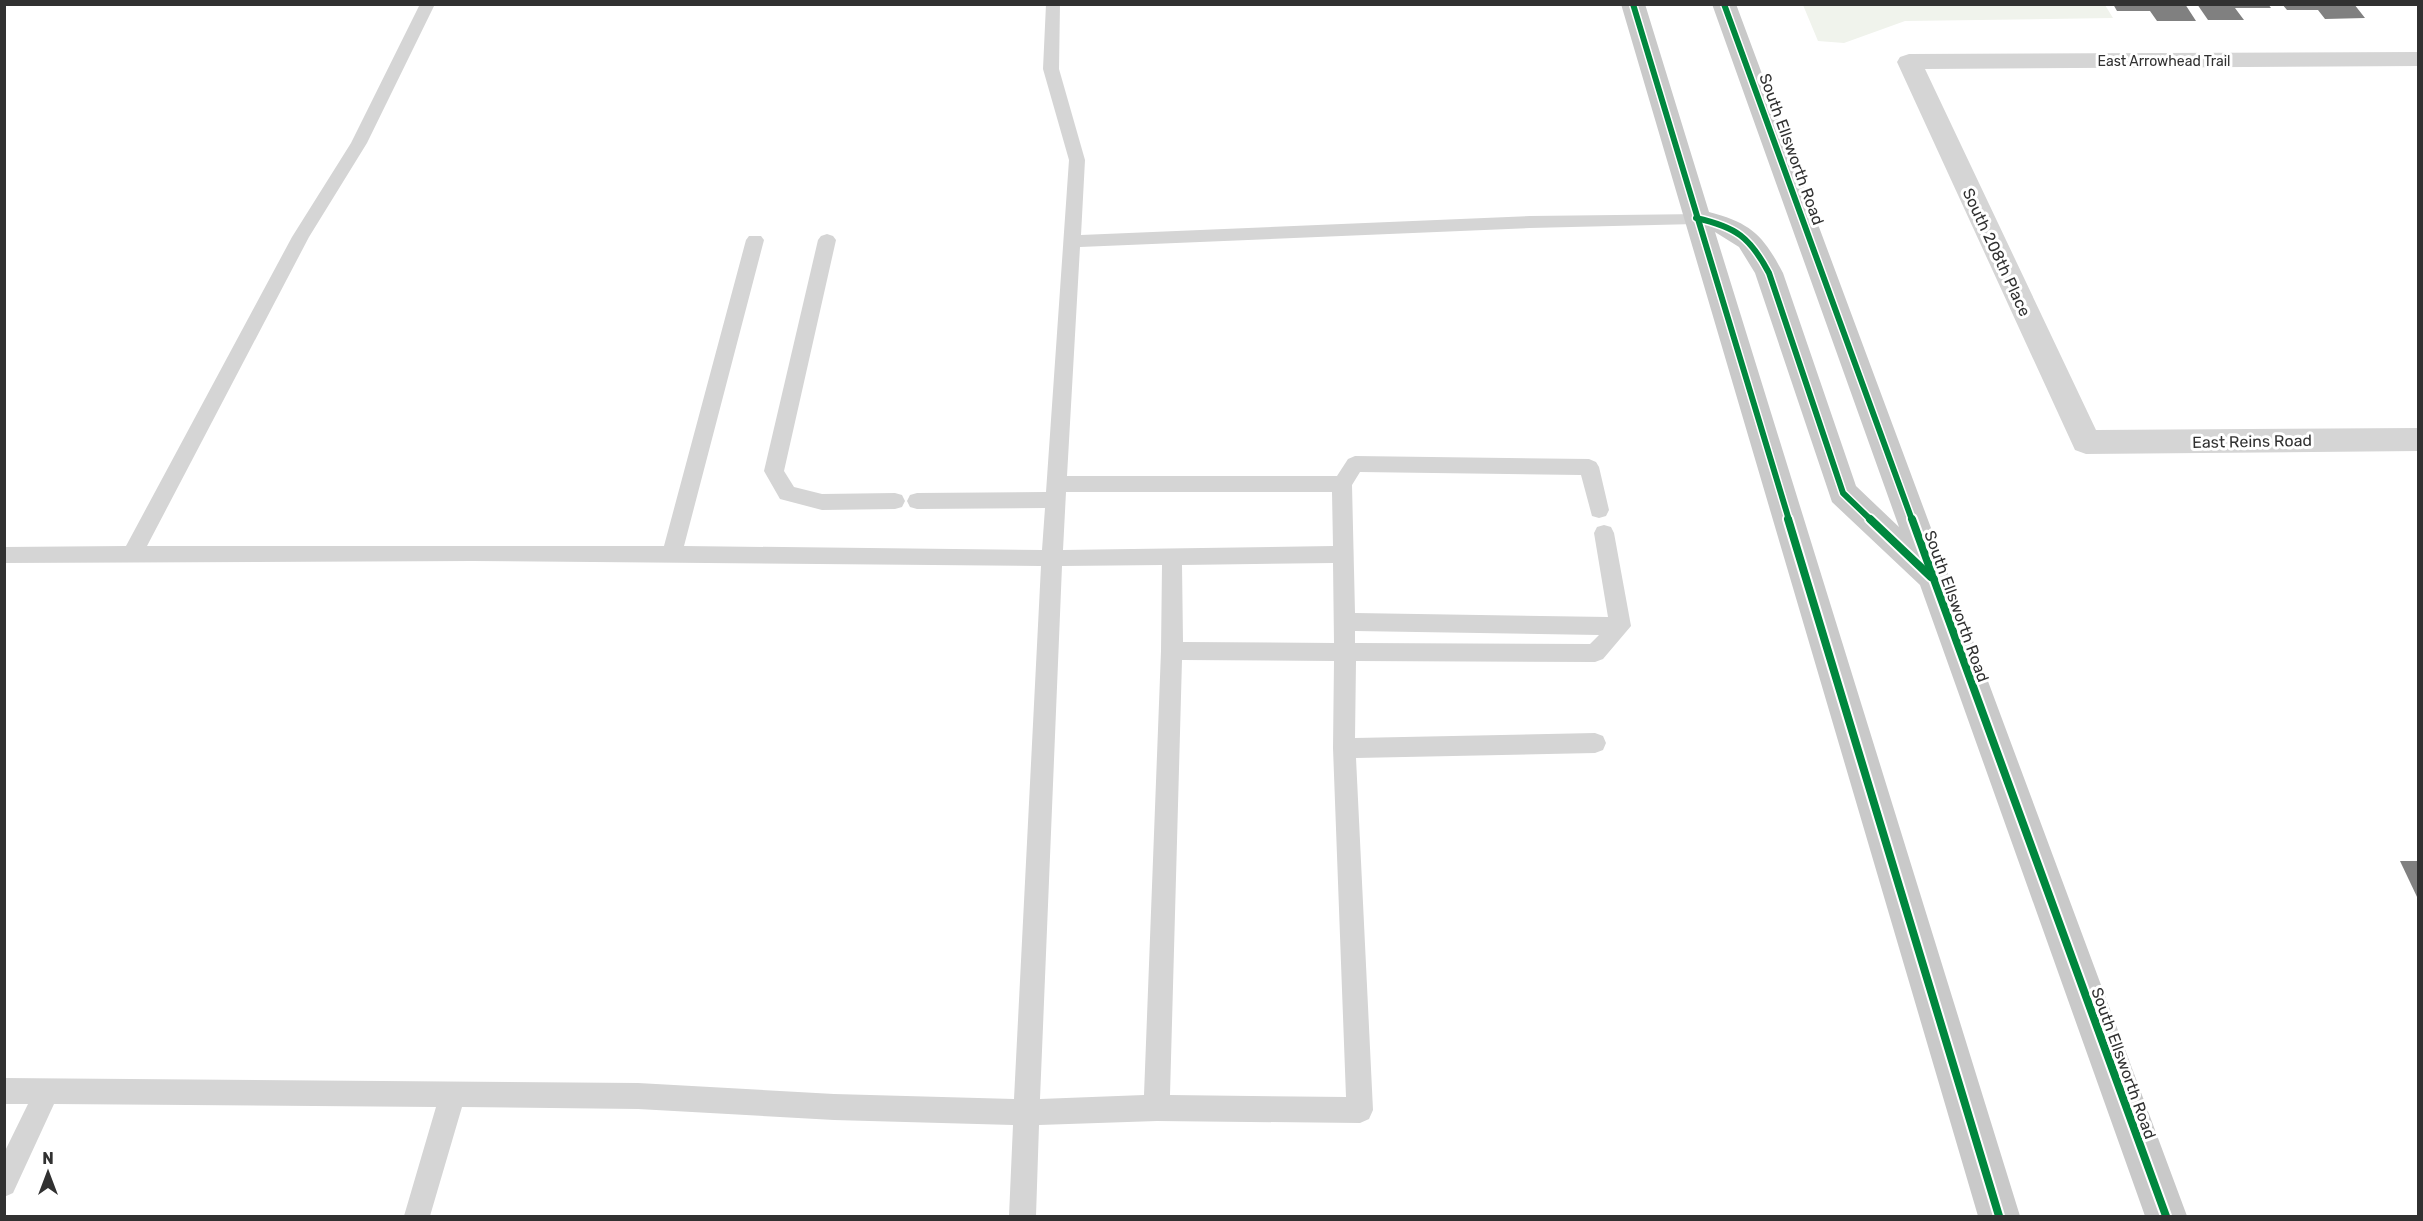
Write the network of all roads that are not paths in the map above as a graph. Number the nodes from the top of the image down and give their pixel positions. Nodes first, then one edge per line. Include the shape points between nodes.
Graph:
1 (428, 4) edge
2 (1053, 4) edge
3 (1633, 4) edge
4 (1724, 4) edge
5 (2418, 59) edge
6 (1909, 62) joint
7 (1696, 218) junction
8 (755, 240) dead end
9 (827, 240) dead end
10 (1072, 241) junction
11 (2418, 440) edge
12 (2086, 442) joint
13 (1342, 484) junction
14 (1056, 492) junction
15 (895, 501) dead end
16 (917, 501) dead end
17 (1599, 510) dead end
18 (1604, 533) dead end
19 (1343, 554) junction
20 (4, 555) edge
21 (132, 555) junction
22 (672, 555) junction
23 (1172, 557) junction
24 (1052, 558) junction
25 (1933, 579) junction
26 (1345, 622) junction
27 (1503, 624) junction
28 (1620, 626) junction
29 (1172, 651) junction
30 (1345, 652) junction
31 (1506, 653) junction
32 (1595, 743) dead end
33 (1344, 748) junction
34 (4, 1091) edge
35 (47, 1091) junction
36 (453, 1094) junction
37 (1156, 1108) junction
38 (1028, 1112) junction
39 (4, 1184) edge
40 (417, 1216) edge
41 (1022, 1216) edge
42 (1999, 1216) edge
43 (2166, 1216) edge

1 - 21 lane via 359,143 301,237
2 - 10 lane via 1051,69 1077,160
3 - 7 main road
4 - 25 main road, South Ellsworth Road
5 - 6 street, East Arrowhead Trail
6 - 12 street, South 208th Place
7 - 10 lane
7 - 25 main road via 1726,224 1758,251 1843,492
7 - 42 main road
8 - 22 lane
9 - 15 lane via 774,471 787,492 822,502
10 - 14 lane
11 - 12 street, East Reins Road
13 - 14 lane
13 - 17 lane via 1355,464 1589,466
13 - 19 lane
14 - 16 lane
14 - 24 lane
18 - 28 lane
19 - 23 lane
19 - 26 lane
20 - 21 lane
21 - 22 lane
22 - 24 lane
23 - 24 lane
23 - 29 lane
24 - 38 lane
25 - 43 main road, South Ellsworth Road
26 - 27 lane
26 - 30 lane
27 - 28 lane
27 - 31 lane
28 - 31 lane via 1594,653
29 - 30 lane
29 - 37 lane
30 - 31 lane
30 - 33 lane
32 - 33 lane
33 - 37 lane via 1360,1110
34 - 35 lane
35 - 36 lane
35 - 39 lane
36 - 38 lane via 638,1096
36 - 40 lane
37 - 38 lane
38 - 41 lane

